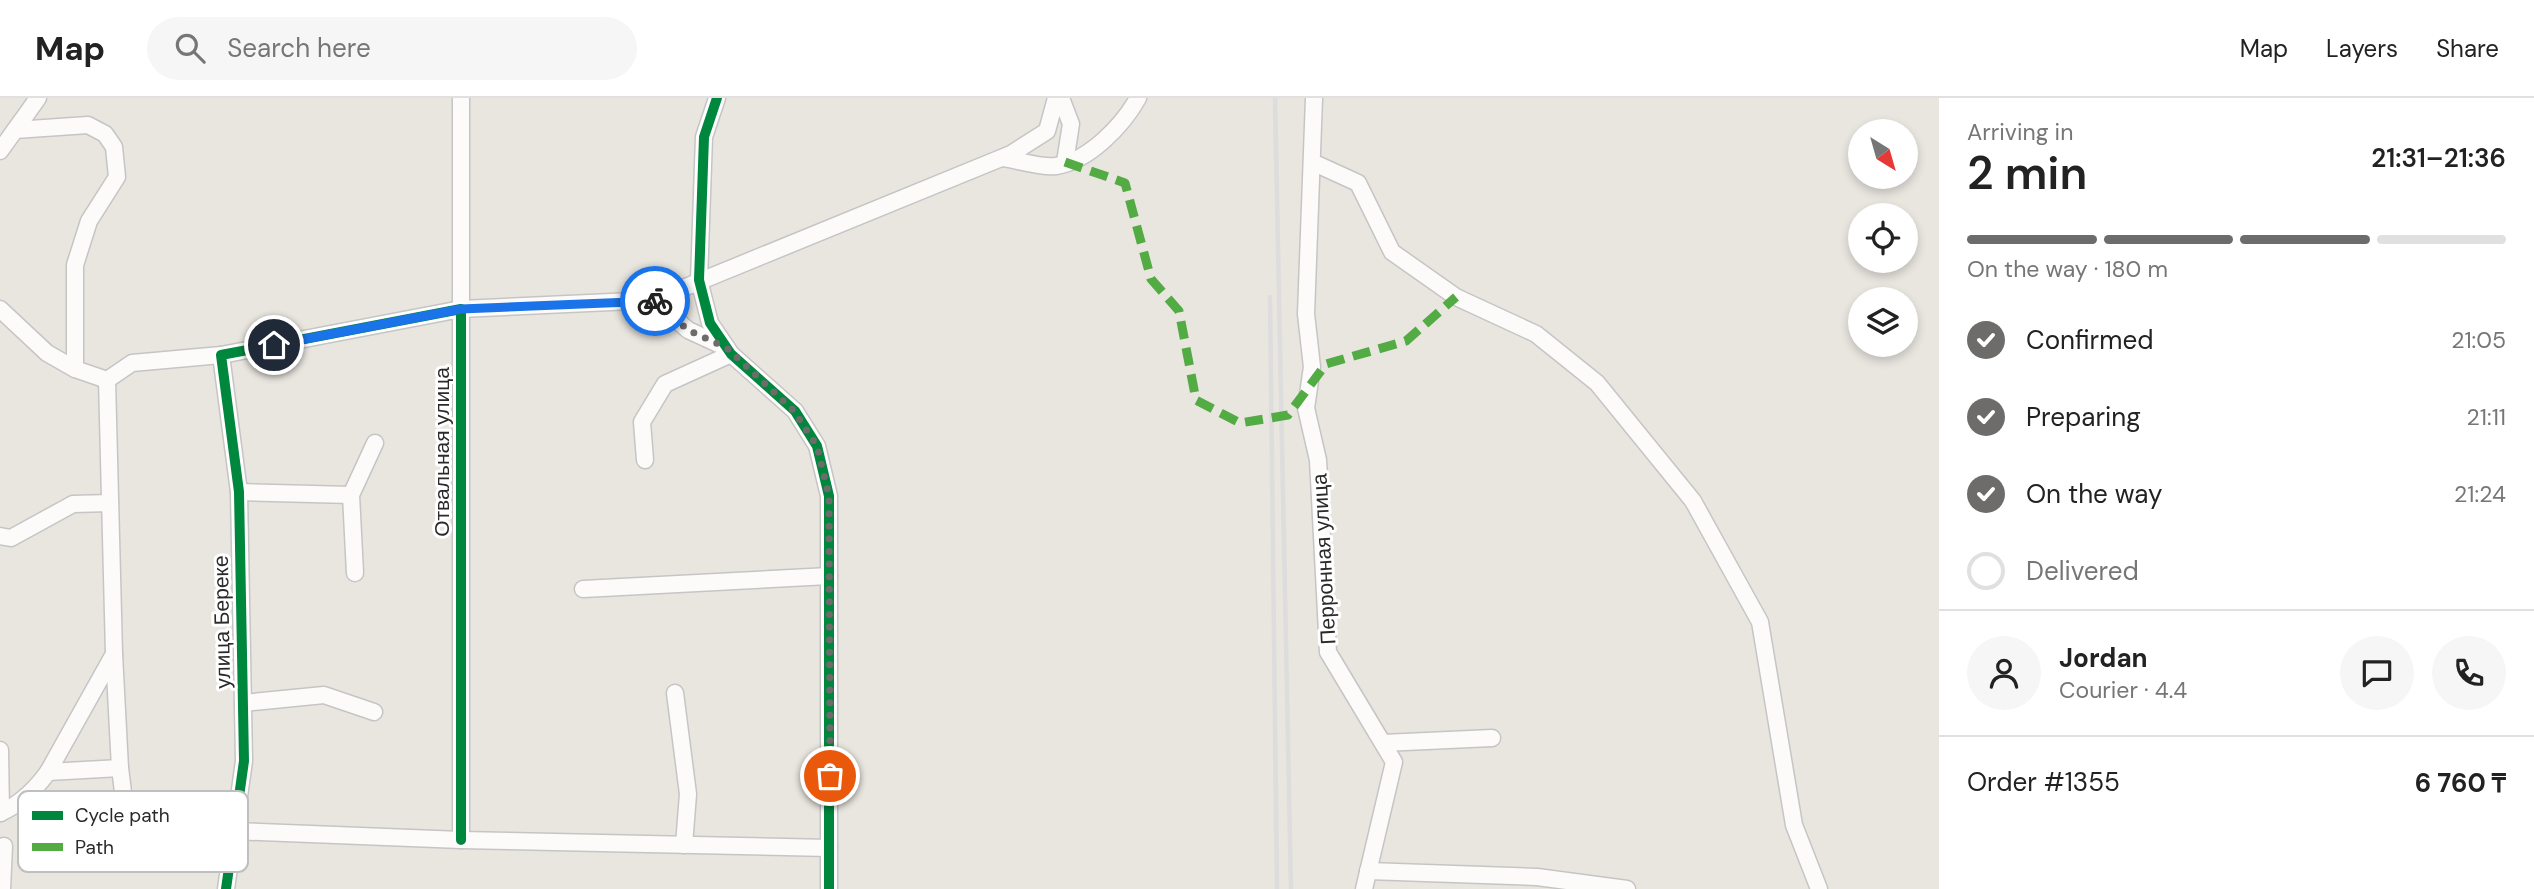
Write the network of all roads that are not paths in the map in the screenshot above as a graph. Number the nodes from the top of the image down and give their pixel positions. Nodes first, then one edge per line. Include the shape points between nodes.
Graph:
1 (38, 98) edge
2 (461, 98) edge
3 (1059, 98) edge
4 (1138, 98) edge
5 (1314, 98) edge
6 (714, 99) edge
7 (15, 130) junction
8 (0, 151) edge
9 (1003, 158) junction
10 (1065, 162) junction
11 (1312, 162) junction
12 (699, 280) junction
13 (654, 300) junction
14 (0, 309) edge
15 (461, 309) junction
16 (729, 351) junction
17 (221, 355) junction
18 (75, 369) junction
19 (107, 380) junction
20 (375, 443) dead end
21 (645, 460) dead end
22 (239, 492) junction
23 (351, 495) junction
24 (110, 503) junction
25 (0, 536) edge
26 (355, 573) dead end
27 (829, 576) junction
28 (583, 589) dead end
29 (114, 654) junction
30 (675, 693) dead end
31 (243, 703) junction
32 (374, 712) dead end
33 (1492, 738) dead end
34 (1383, 743) junction
35 (0, 750) edge
36 (120, 768) junction
37 (48, 772) junction
38 (34, 791) edge
39 (123, 791) edge
40 (240, 791) edge
41 (18, 803) edge
42 (0, 813) edge
43 (248, 832) edge
44 (461, 840) junction
45 (684, 845) junction
46 (4, 846) dead end
47 (829, 848) junction
48 (1368, 871) junction
49 (2, 889) edge
50 (829, 889) edge
51 (1364, 889) edge
52 (1627, 889) edge
53 (1819, 889) edge

1 - 7 street
2 - 15 street, Отвальная улица
3 - 9 street via 1047,131
3 - 10 street via 1071,124
4 - 10 street via 1088,153
5 - 11 street, Перронная улица
6 - 12 street via 704,137
7 - 8 street
7 - 18 street via 88,125 105,134 114,147 117,177 89,221 75,265
9 - 10 street via 1056,166
9 - 12 street
11 - 34 street, Перронная улица via 1306,314 1312,367 1306,408 1318,460 1328,652
11 - 53 street via 1358,183 1392,252 1457,297 1536,334 1597,383 1693,501 1760,622 1794,825
12 - 13 street
12 - 16 street via 710,323
13 - 15 street
13 - 16 street via 688,330
14 - 18 street via 47,354
15 - 17 street
15 - 44 street, Отвальная улица
16 - 21 street via 665,384 642,422
16 - 27 street via 794,411 817,446 829,496
17 - 19 street via 132,363
17 - 22 street, улица Береке
18 - 19 street
19 - 24 street
20 - 23 street
22 - 23 street
22 - 31 street, улица Береке
23 - 26 street
24 - 25 street via 73,504 10,538
24 - 29 street
27 - 28 street
27 - 47 street
29 - 36 street
29 - 37 street
30 - 45 street via 688,794
31 - 32 street via 324,695
31 - 40 street, улица Береке
33 - 34 street
34 - 48 street, Перронная улица via 1394,762
35 - 42 street
36 - 37 street
36 - 39 street
37 - 38 street
41 - 42 street
43 - 44 street
44 - 45 street
45 - 47 street
46 - 49 street
47 - 50 street
48 - 51 street, Перронная улица
48 - 52 street via 1537,877

